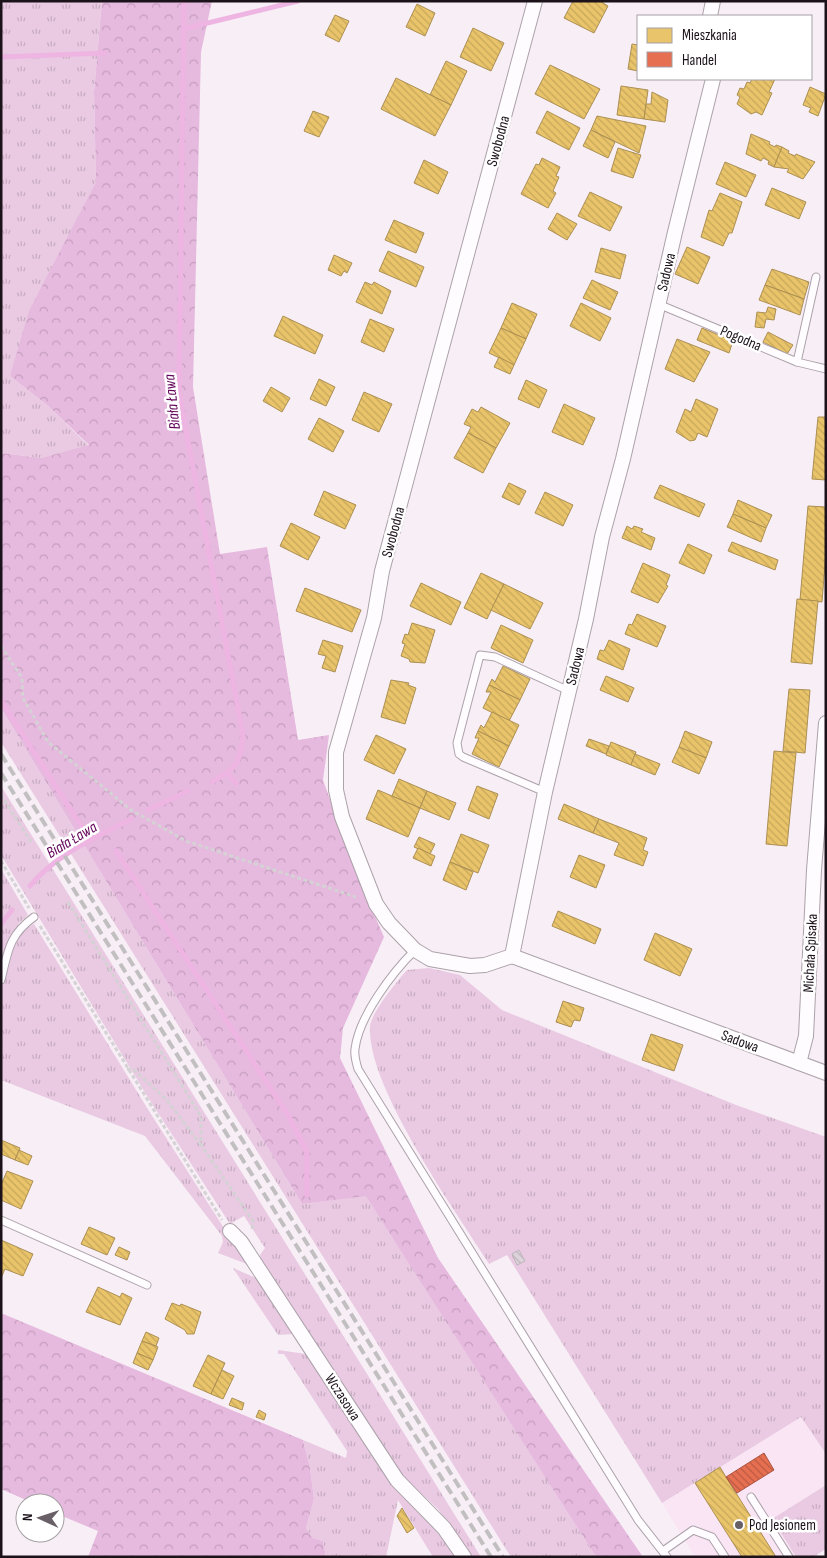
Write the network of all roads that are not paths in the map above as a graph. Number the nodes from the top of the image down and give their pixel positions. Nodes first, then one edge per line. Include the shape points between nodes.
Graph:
1 (535, 1) edge
2 (712, 1) edge
3 (710, 15) edge
4 (713, 80) edge
5 (816, 276) dead end
6 (658, 304) junction
7 (797, 362) junction
8 (826, 369) edge
9 (569, 691) junction
10 (826, 723) edge
11 (545, 792) junction
12 (822, 815) edge
13 (34, 917) road end
14 (415, 950) junction
15 (512, 956) junction
16 (1, 980) edge
17 (799, 1063) junction
18 (826, 1073) edge
19 (1, 1220) edge
20 (230, 1231) road end
21 (147, 1285) dead end
22 (751, 1497) dead end
23 (665, 1554) edge
24 (464, 1557) edge
25 (725, 1557) edge
26 (789, 1557) edge

1 - 14 street, Swobodna via 336,752 335,780 339,807 376,904
2 - 3 street
4 - 6 street, Sadowa
5 - 7 lane
6 - 7 lane, Pogodna
6 - 9 street, Sadowa via 600,545
7 - 8 lane, Pogodna
9 - 11 street, Sadowa
9 - 11 lane via 496,657 480,655 457,744 459,754
10 - 12 street, Michała Spisaka
11 - 15 street, Sadowa
12 - 17 street, Michała Spisaka via 806,1036
13 - 16 lane via 17,931 12,940
14 - 15 street, Swobodna via 430,959 470,966 485,965
14 - 23 lane via 396,969 367,1016 355,1048 358,1069 638,1520
15 - 17 street, Sadowa
17 - 18 street, Sadowa
19 - 21 lane
20 - 24 street, Wczasowa via 397,1480 444,1528
22 - 26 lane
23 - 25 lane via 693,1530 712,1538

